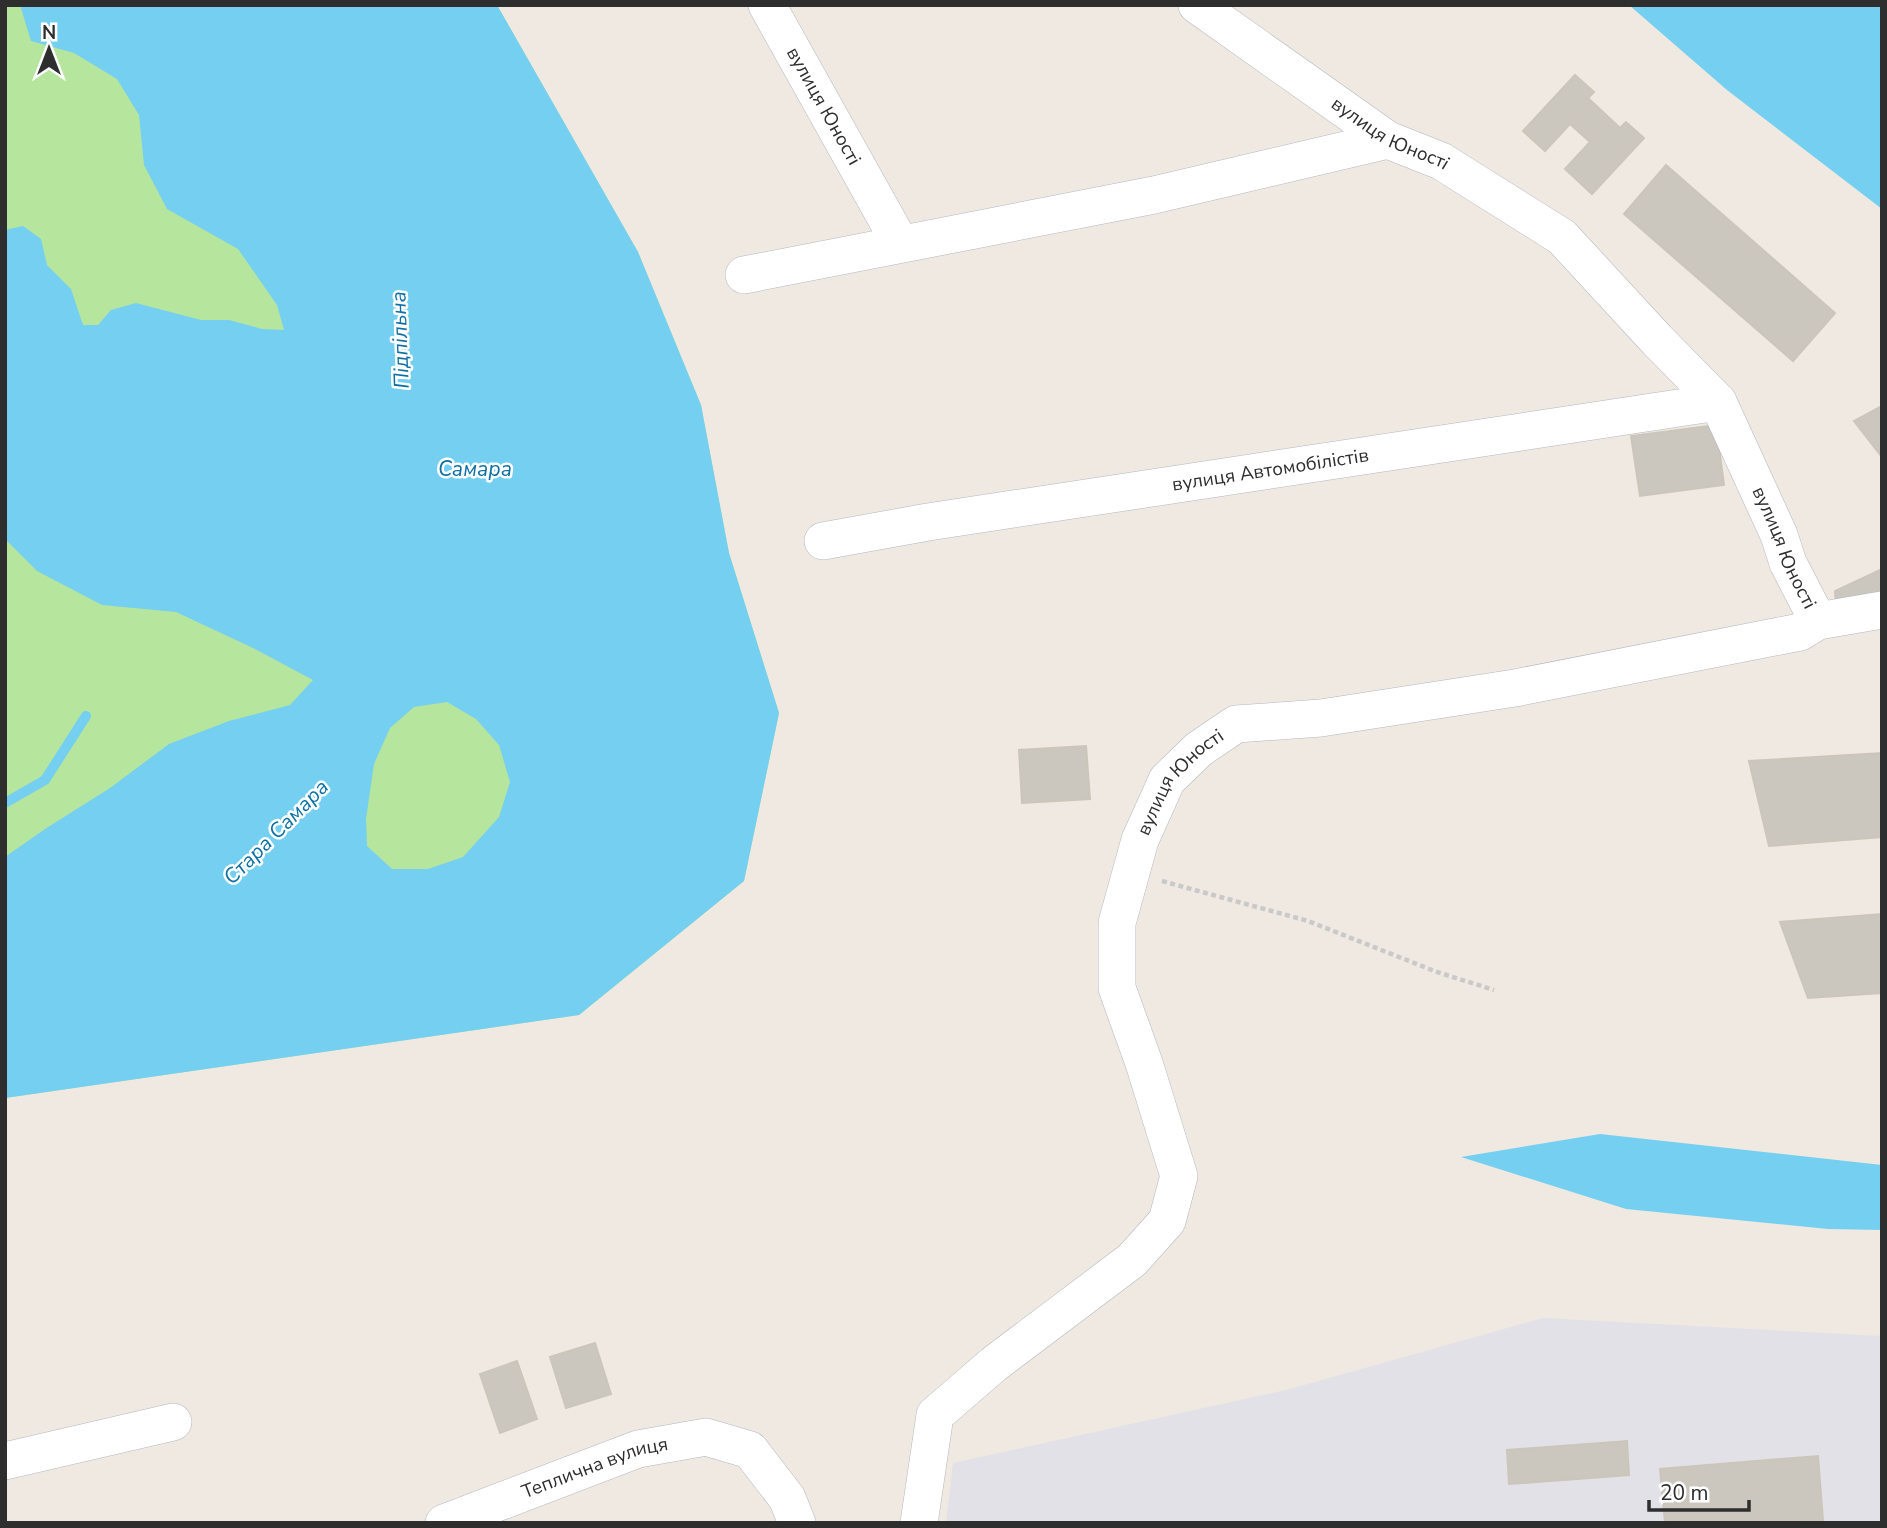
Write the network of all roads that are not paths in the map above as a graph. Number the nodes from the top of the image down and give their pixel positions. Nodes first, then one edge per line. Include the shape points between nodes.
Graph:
1 (766, 5) edge
2 (1197, 5) edge
3 (1388, 140) junction
4 (900, 243) junction
5 (744, 275) dead end
6 (1718, 402) junction
7 (823, 541) dead end
8 (1882, 610) edge
9 (1818, 621) junction
10 (173, 1422) dead end
11 (5, 1461) edge
12 (444, 1523) edge
13 (797, 1523) edge
14 (919, 1523) edge

1 - 4 street, вулиця Юності
2 - 3 street, вулиця Юності
3 - 4 street via 1154,195
3 - 6 street, вулиця Юності via 1441,161 1562,237
4 - 5 street
6 - 7 street, вулиця Автомобілістів
6 - 9 street, вулиця Юності
8 - 9 street
9 - 14 street, вулиця Юності via 1800,632 1514,688 1321,718 1236,724 1199,749 1167,780 1140,840 1117,923 1117,988 1179,1176 1167,1221 1132,1259 935,1415
10 - 11 street
12 - 13 street, Теплична вулиця via 638,1449 706,1437 750,1450 787,1497

